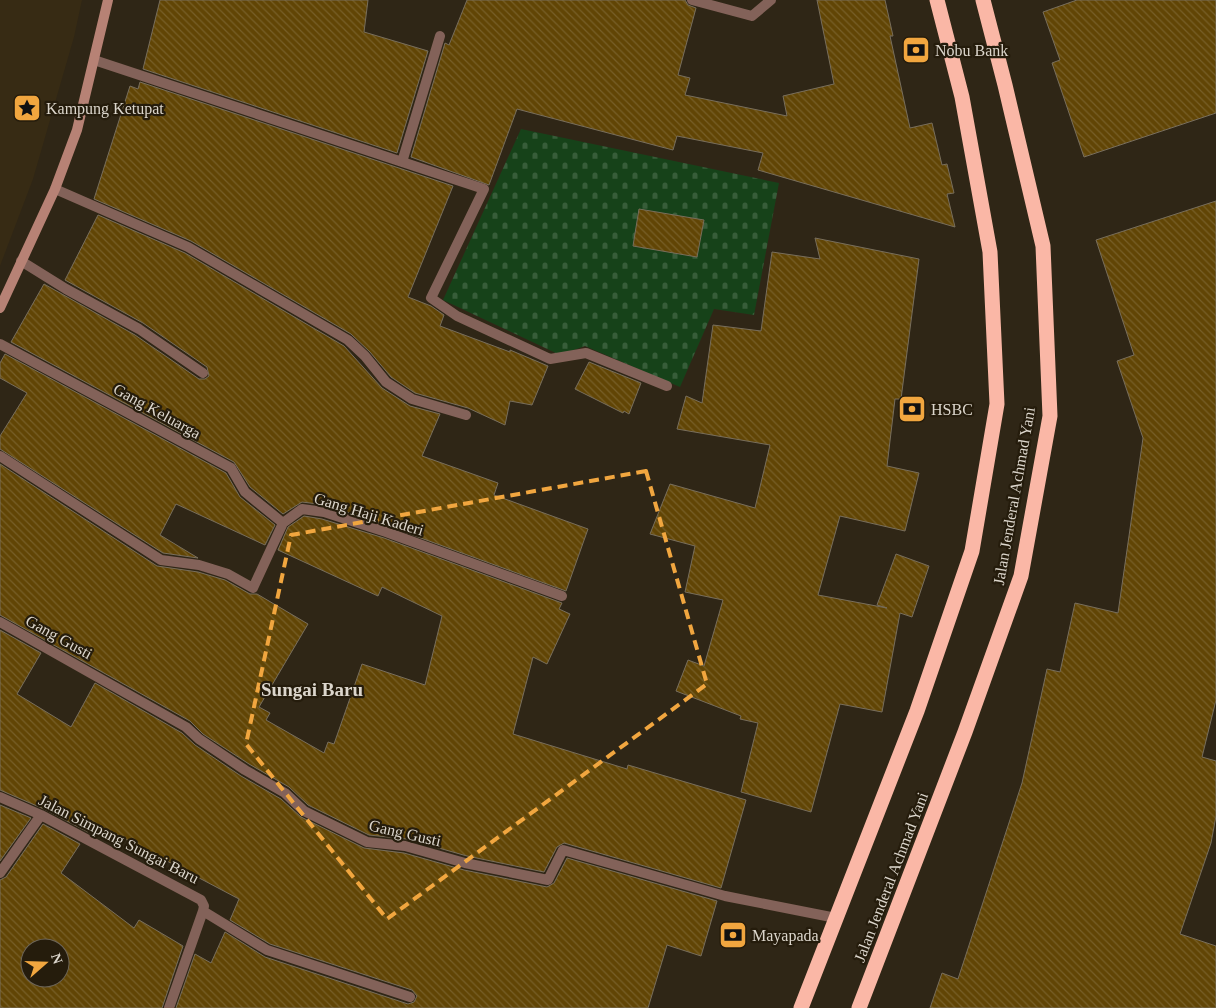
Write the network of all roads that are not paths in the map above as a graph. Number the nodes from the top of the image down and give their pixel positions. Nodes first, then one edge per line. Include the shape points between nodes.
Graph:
1 (108, 0) edge
2 (692, 0) edge
3 (771, 0) edge
4 (937, 0) edge
5 (983, 0) edge
6 (440, 36) dead end
7 (94, 60) junction
8 (402, 162) junction
9 (55, 189) junction
10 (22, 261) junction
11 (0, 308) edge
12 (0, 344) edge
13 (203, 373) dead end
14 (667, 386) dead end
15 (466, 415) dead end
16 (0, 456) edge
17 (283, 523) junction
18 (562, 596) dead end
19 (0, 622) edge
20 (0, 796) edge
21 (41, 815) junction
22 (0, 873) edge
23 (203, 911) junction
24 (836, 918) junction
25 (410, 997) dead end
26 (169, 1008) edge
27 (801, 1008) edge
28 (859, 1008) edge

1 - 7 street
2 - 3 street via 752,16
4 - 24 highway, Jalan Jenderal Achmad Yani via 962,97 990,252 996,404 972,551 917,711
5 - 28 highway, Jalan Jenderal Achmad Yani via 1043,246 1050,416 1021,576
6 - 8 street
7 - 8 street
7 - 9 street via 77,130
8 - 14 street via 484,189 431,298 457,316 550,359 586,353
9 - 10 street
9 - 15 street via 188,247 348,340 386,382 412,399
10 - 11 street
10 - 13 street via 139,329
12 - 17 street, Gang Keluarga via 230,468 245,492
16 - 17 street via 161,560 199,565 228,574 253,588
17 - 18 street, Gang Haji Kaderi via 302,509 324,512
19 - 24 street, Gang Gusti via 186,727 230,760 284,793 304,811 367,842 405,846 465,863 548,880 563,850 725,896
20 - 21 street, Jalan Simpang Sungai Baru
21 - 22 street
21 - 23 street, Jalan Simpang Sungai Baru via 198,897 204,906
23 - 25 street via 267,950
23 - 26 street
24 - 27 highway, Jalan Jenderal Achmad Yani

